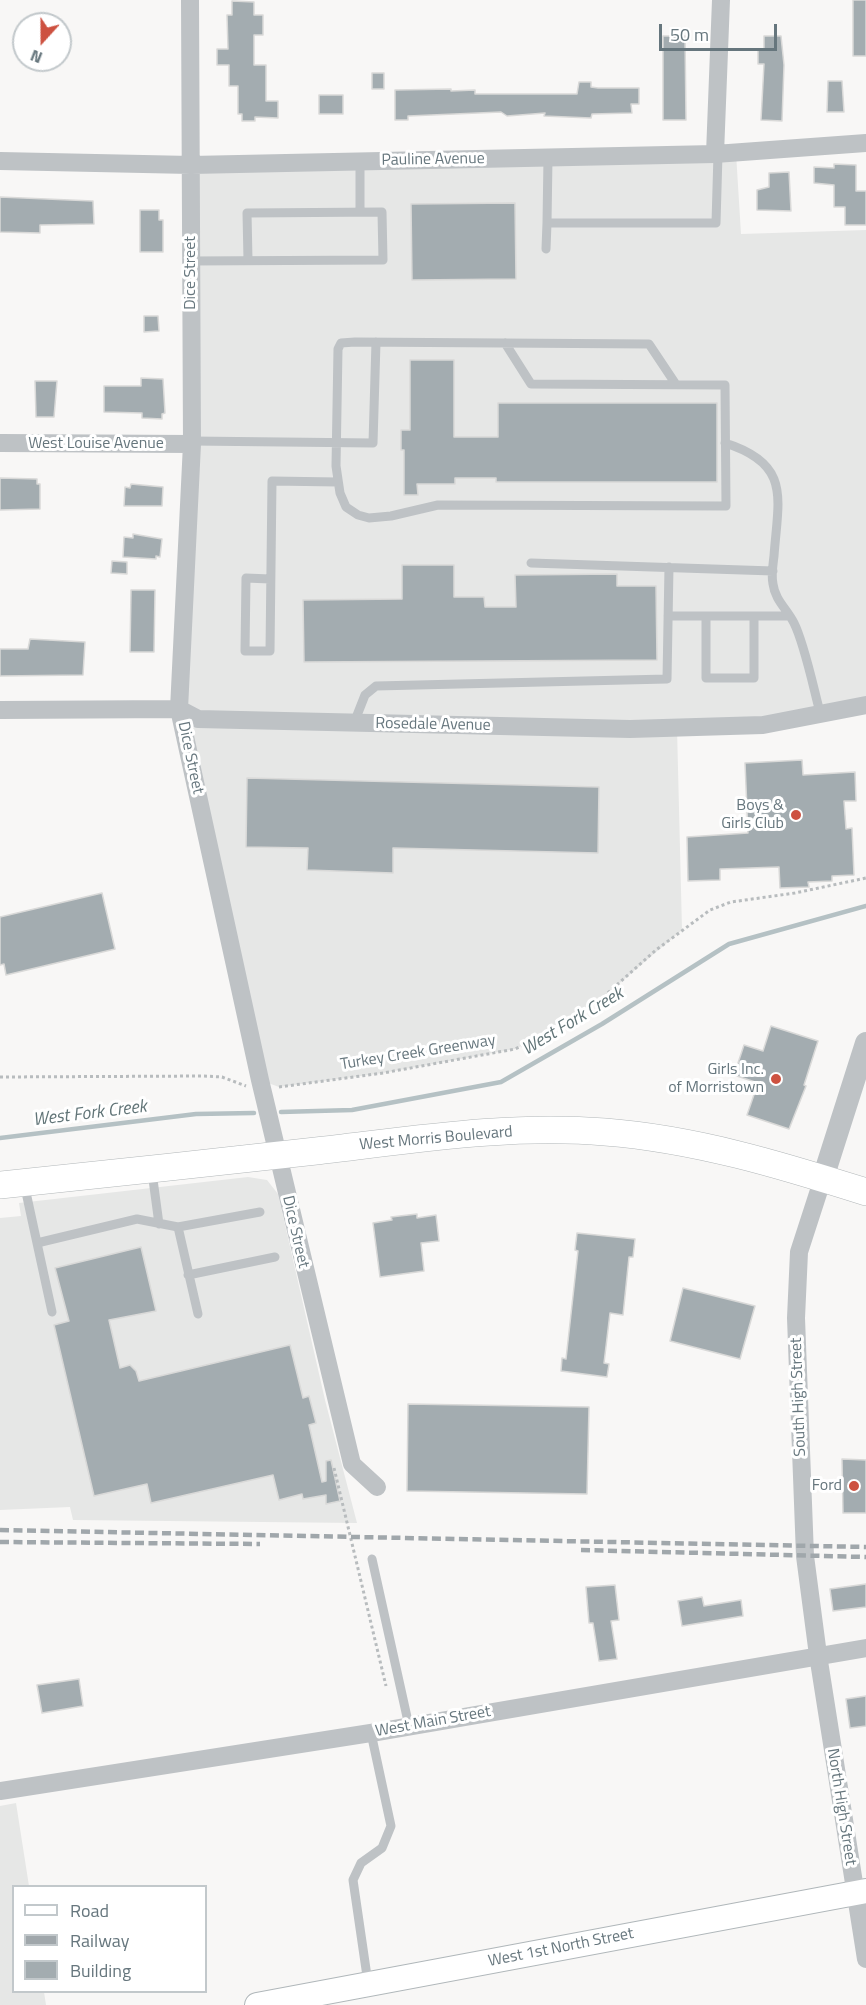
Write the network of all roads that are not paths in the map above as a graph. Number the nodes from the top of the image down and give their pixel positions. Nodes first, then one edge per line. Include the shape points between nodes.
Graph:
1 (190, 0) edge
2 (721, 0) edge
3 (866, 143) edge
4 (717, 154) junction
5 (548, 158) junction
6 (0, 161) edge
7 (360, 162) junction
8 (191, 165) junction
9 (360, 212) junction
10 (547, 223) junction
11 (546, 249) dead end
12 (248, 260) junction
13 (191, 261) junction
14 (376, 342) junction
15 (505, 343) junction
16 (675, 383) junction
17 (192, 442) junction
18 (337, 442) junction
19 (0, 443) edge
20 (725, 443) junction
21 (338, 482) junction
22 (531, 562) dead end
23 (669, 567) junction
24 (773, 571) junction
25 (270, 579) junction
26 (668, 616) junction
27 (706, 616) junction
28 (754, 616) junction
29 (789, 616) junction
30 (866, 705) edge
31 (179, 709) junction
32 (0, 710) edge
33 (820, 716) junction
34 (354, 723) junction
35 (866, 1043) edge
36 (278, 1155) junction
37 (152, 1169) junction
38 (823, 1178) junction
39 (12, 1184) edge
40 (866, 1192) edge
41 (260, 1212) dead end
42 (159, 1224) junction
43 (178, 1227) junction
44 (37, 1243) junction
45 (275, 1257) dead end
46 (188, 1275) junction
47 (52, 1312) dead end
48 (198, 1314) dead end
49 (377, 1487) dead end
50 (372, 1559) dead end
51 (866, 1648) edge
52 (818, 1655) junction
53 (409, 1726) junction
54 (371, 1733) junction
55 (0, 1791) edge
56 (860, 1892) edge
57 (866, 1959) edge
58 (368, 1984) junction
59 (257, 2005) edge

1 - 8 street, Dice Street
2 - 4 street
3 - 4 street, Pauline Avenue
4 - 5 street, Pauline Avenue
4 - 10 lane via 716,223
5 - 7 street, Pauline Avenue
5 - 10 lane
6 - 8 street, Pauline Avenue
7 - 8 street, Pauline Avenue
7 - 9 lane
8 - 13 street, Dice Street
9 - 12 lane via 247,213
9 - 12 lane via 382,212 383,260
10 - 11 lane
12 - 13 lane
13 - 17 street, Dice Street
14 - 15 lane
14 - 18 lane via 341,343 338,349
14 - 18 lane via 373,442
15 - 16 lane via 649,344
15 - 16 lane via 531,384
16 - 20 lane via 725,385
17 - 18 lane
17 - 19 street, West Louise Avenue
17 - 31 street, Dice Street
18 - 21 lane
20 - 21 lane via 726,506 438,505 369,518 346,507
20 - 24 lane via 762,460 776,479
21 - 25 lane via 272,481
22 - 23 lane
23 - 24 lane
23 - 26 lane
24 - 29 lane via 772,583
25 - 25 lane via 270,651 245,651 246,579
26 - 27 lane
26 - 34 lane via 667,679 376,686 365,695
27 - 28 lane
27 - 28 lane via 706,678 754,678
28 - 29 lane
29 - 33 lane via 795,624
30 - 33 street, Rosedale Avenue
31 - 32 street, Rosedale Avenue
31 - 34 street, Rosedale Avenue via 198,719
31 - 36 street, Dice Street
33 - 34 street, Rosedale Avenue via 763,725 630,729
35 - 38 street
36 - 37 main road, West Morris Boulevard
36 - 38 main road, West Morris Boulevard via 505,1131 604,1131 671,1140
36 - 49 street, Dice Street via 352,1464
37 - 39 main road, West Morris Boulevard
37 - 42 lane
38 - 40 main road, West Morris Boulevard
38 - 52 street, South High Street via 799,1252 796,1318 805,1556
39 - 44 lane
41 - 43 lane
42 - 43 lane
42 - 44 lane via 137,1219
43 - 46 lane
44 - 47 lane
45 - 46 lane
46 - 48 lane
50 - 53 lane
51 - 52 street, West Main Street
52 - 53 street, West Main Street
52 - 56 street, North High Street
53 - 54 street, West Main Street
54 - 55 street, West Main Street
54 - 58 lane via 391,1826 382,1848 361,1863 353,1880
56 - 57 street, North High Street
56 - 58 main road, West 1st North Street
58 - 59 main road, West 1st North Street

